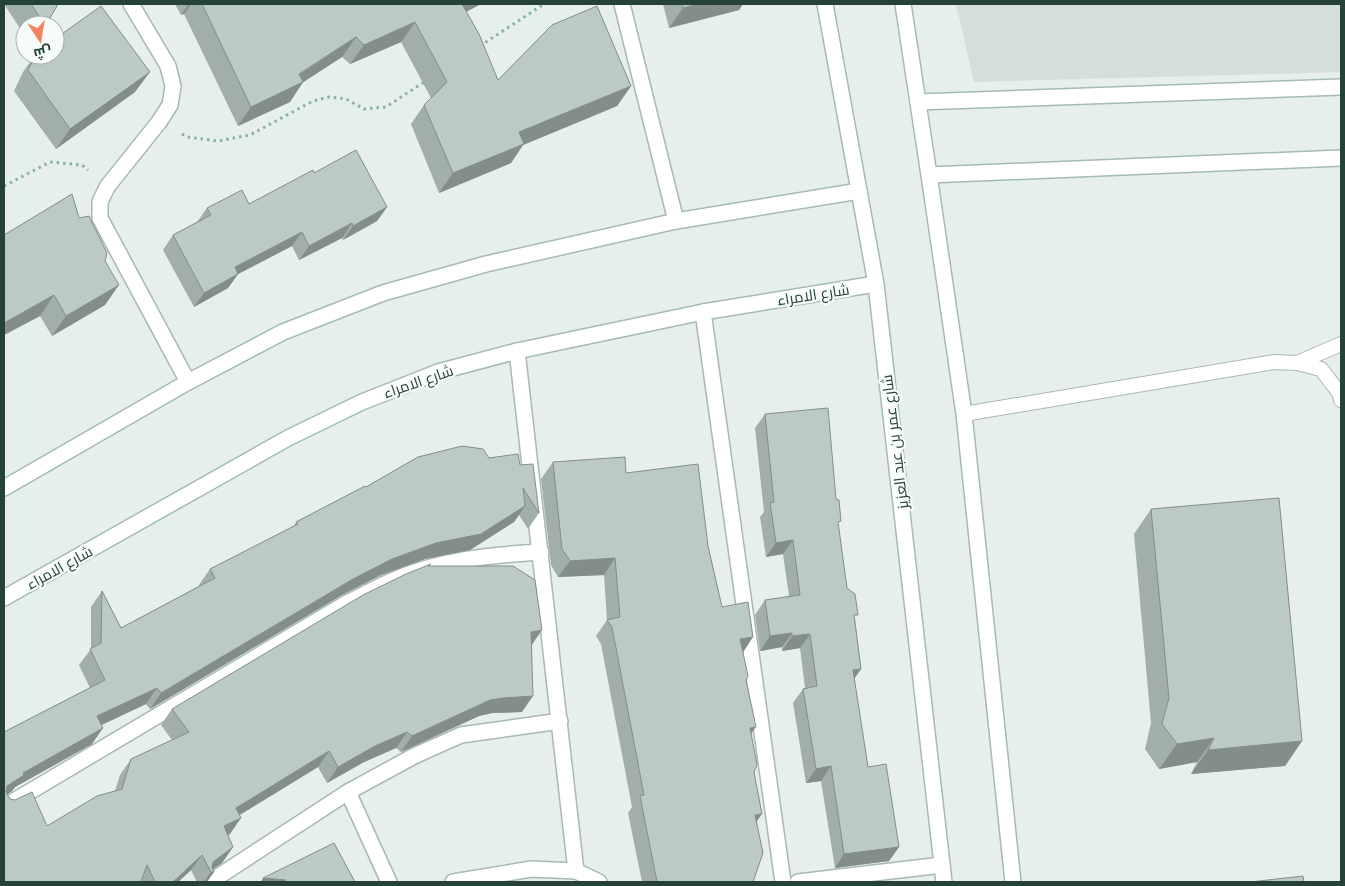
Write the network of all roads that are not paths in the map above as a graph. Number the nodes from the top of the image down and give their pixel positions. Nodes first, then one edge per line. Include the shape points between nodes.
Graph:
1 (131, 4) edge
2 (622, 4) edge
3 (825, 4) edge
4 (903, 4) edge
5 (1341, 87) edge
6 (918, 102) junction
7 (1341, 158) edge
8 (930, 175) junction
9 (859, 191) junction
10 (676, 221) junction
11 (876, 284) junction
12 (703, 312) junction
13 (1341, 344) edge
14 (517, 351) junction
15 (1298, 363) junction
16 (188, 382) junction
17 (1341, 400) edge
18 (964, 414) junction
19 (6, 484) edge
20 (540, 552) junction
21 (4, 598) edge
22 (560, 721) junction
23 (348, 792) junction
24 (4, 807) edge
25 (942, 865) junction
26 (576, 871) junction
27 (1012, 876) edge
28 (210, 882) edge
29 (390, 882) edge
30 (453, 882) edge
31 (599, 882) edge
32 (783, 882) edge
33 (798, 882) edge
34 (944, 882) edge
35 (999, 882) edge

1 - 16 street via 168,66 173,86 170,106 107,187 100,202 100,218
2 - 10 street
3 - 9 street, شارع عمر بن عبد العزيز
4 - 6 street
5 - 6 street
6 - 8 street
7 - 8 street
8 - 18 street
9 - 10 street
9 - 11 street, شارع عمر بن عبد العزيز
10 - 16 street via 486,264 383,293 284,332
11 - 12 street, شارع الامراء
11 - 25 street, شارع عمر بن عبد العزيز
12 - 14 street, شارع الامراء
12 - 32 street
13 - 15 lane
14 - 20 street
14 - 21 street, شارع الامراء via 438,372 362,402 288,438
15 - 17 lane via 1321,368
15 - 18 lane via 1274,362
16 - 19 street
18 - 27 street
20 - 22 street
20 - 24 street via 473,558 392,580 346,603
22 - 23 street via 461,735
22 - 26 street
23 - 28 street
23 - 29 street
25 - 33 street
25 - 34 street, شارع عمر بن عبد العزيز
26 - 30 street via 531,869
26 - 31 street
27 - 35 street

